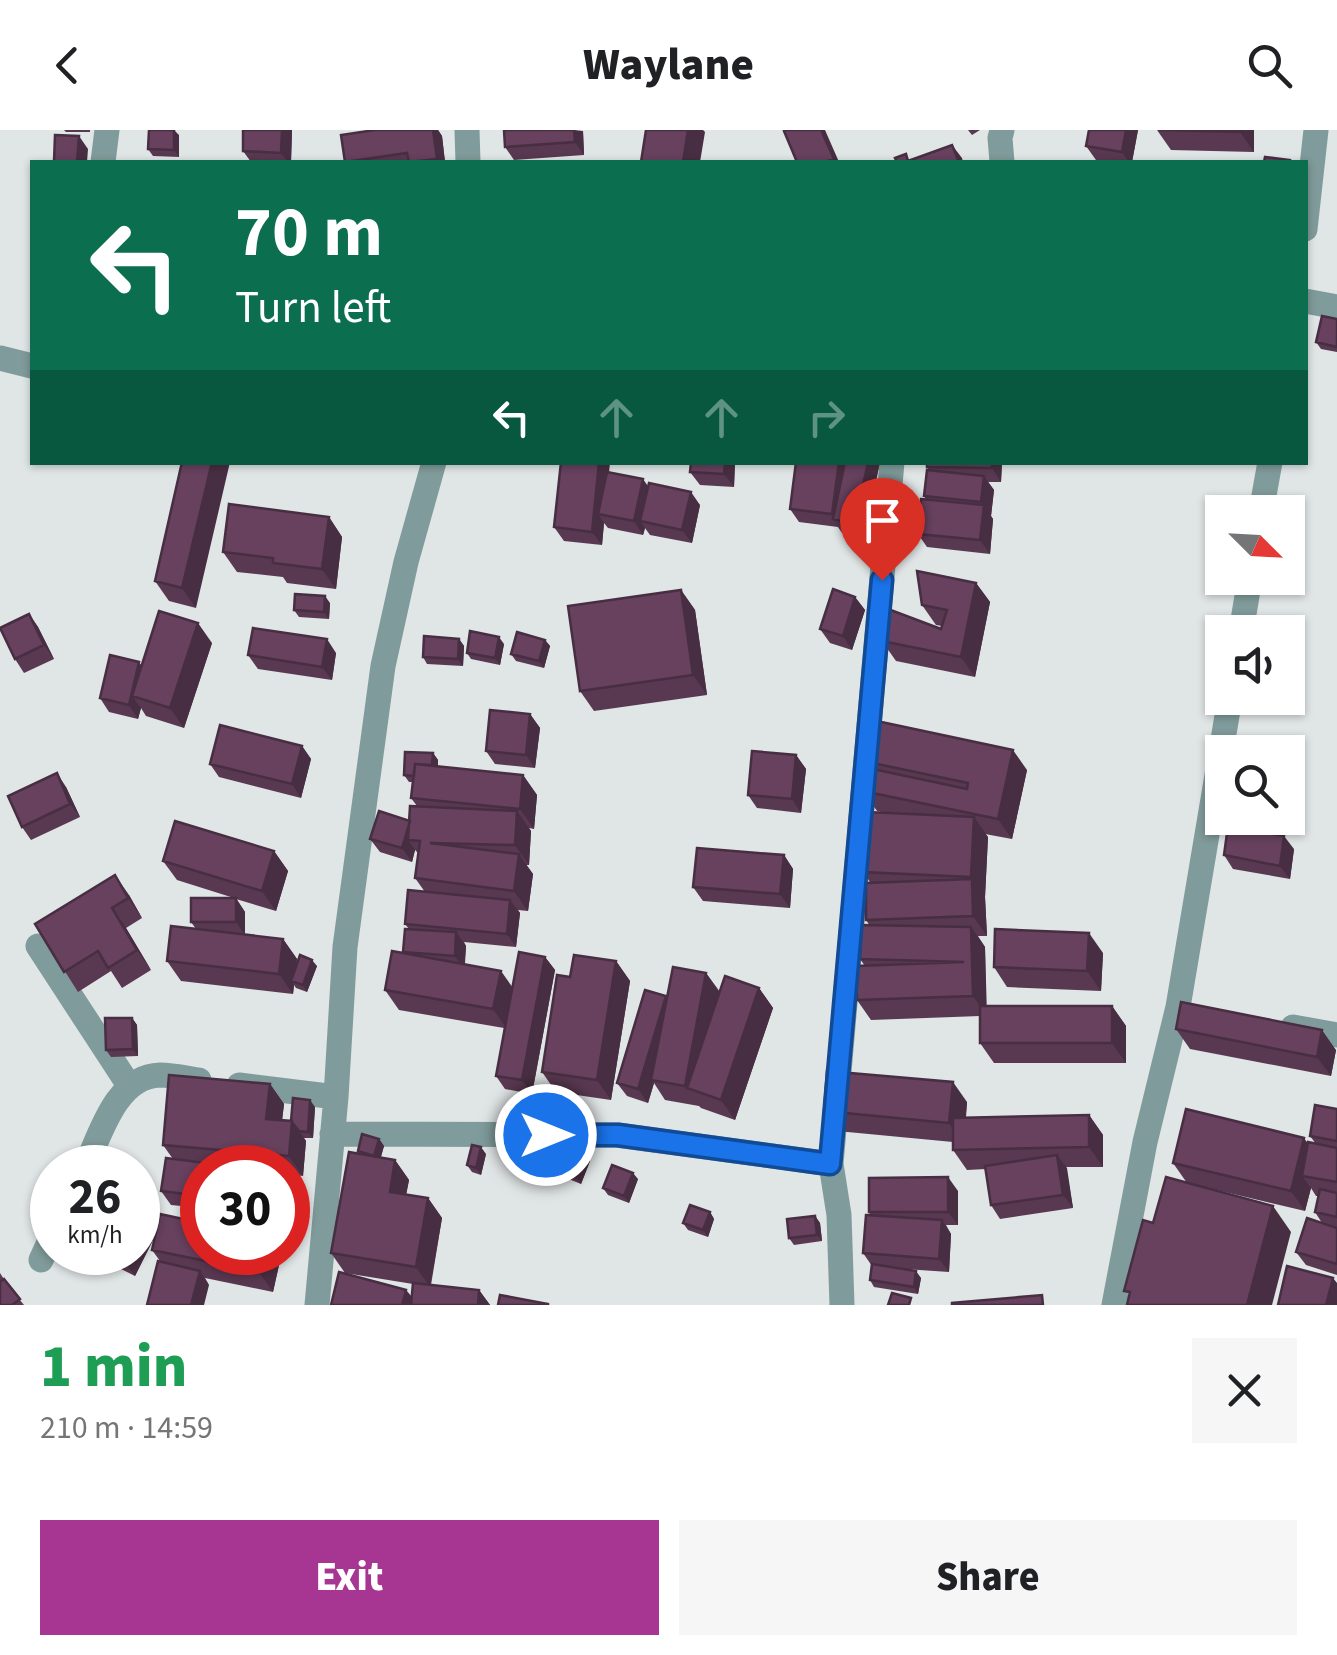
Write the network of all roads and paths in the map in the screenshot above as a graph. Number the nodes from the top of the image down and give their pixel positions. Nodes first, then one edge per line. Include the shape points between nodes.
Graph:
1 (107, 130) edge
2 (467, 130) edge
3 (1002, 130) edge
4 (1316, 130) edge
5 (103, 160) edge
6 (468, 160) edge
7 (1002, 160) edge
8 (1308, 202) edge
9 (1308, 302) edge
10 (1337, 307) edge
11 (0, 358) edge
12 (30, 366) edge
13 (433, 465) edge
14 (892, 465) edge
15 (1270, 465) edge
16 (1265, 495) edge
17 (1228, 715) edge
18 (38, 946) edge
19 (1266, 1022) edge
20 (1337, 1035) edge
21 (130, 1087) junction
22 (336, 1097) junction
23 (332, 1134) junction
24 (96, 1145) edge
25 (830, 1164) junction
26 (317, 1305) edge
27 (842, 1305) edge
28 (1114, 1305) edge

1 - 5 street
2 - 6 street
3 - 7 street
4 - 8 street
9 - 10 street
11 - 12 street
13 - 22 street via 383,666 345,947
14 - 25 street
15 - 16 street
17 - 28 street via 1187,1008 1145,1142
18 - 21 street
19 - 20 street
21 - 22 street via 156,1075
21 - 24 street
22 - 23 street
23 - 25 street via 618,1135
23 - 26 street
25 - 27 street

